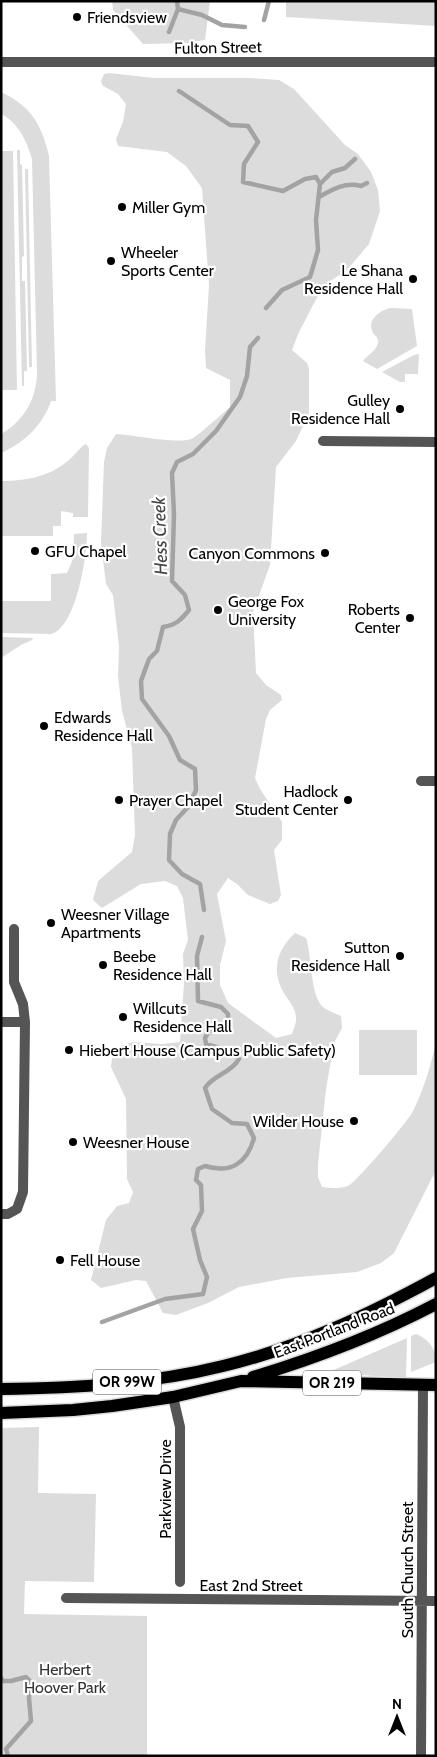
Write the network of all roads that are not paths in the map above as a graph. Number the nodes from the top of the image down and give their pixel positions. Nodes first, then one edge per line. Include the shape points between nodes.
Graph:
1 (1, 62) edge
2 (436, 62) edge
3 (323, 441) dead end
4 (436, 442) edge
5 (421, 781) dead end
6 (436, 781) edge
7 (14, 930) dead end
8 (1, 1022) edge
9 (25, 1022) junction
10 (1, 1214) edge
11 (436, 1278) edge
12 (436, 1304) edge
13 (241, 1381) junction
14 (430, 1385) edge
15 (1, 1389) edge
16 (174, 1397) junction
17 (1, 1413) edge
18 (180, 1582) dead end
19 (66, 1598) dead end
20 (422, 1601) junction
21 (436, 1601) edge
22 (421, 1756) edge

1 - 2 street, Fulton Street
3 - 4 street
5 - 6 street
7 - 9 street via 14,982 23,1004
8 - 9 street
9 - 10 street via 23,1192 18,1208
11 - 15 main road, East Portland Road / OR 99W via 340,1326 223,1366 136,1381 65,1388
12 - 13 main road, East Portland Road / OR 99W via 343,1347
13 - 14 main road, OR 219
13 - 16 main road, OR 99W
14 - 20 street, South Church Street
16 - 17 main road, OR 99W via 74,1410
16 - 18 street, Parkview Drive via 180,1428
19 - 20 street, East 2nd Street
20 - 21 street, East 2nd Street
20 - 22 street, South Church Street

